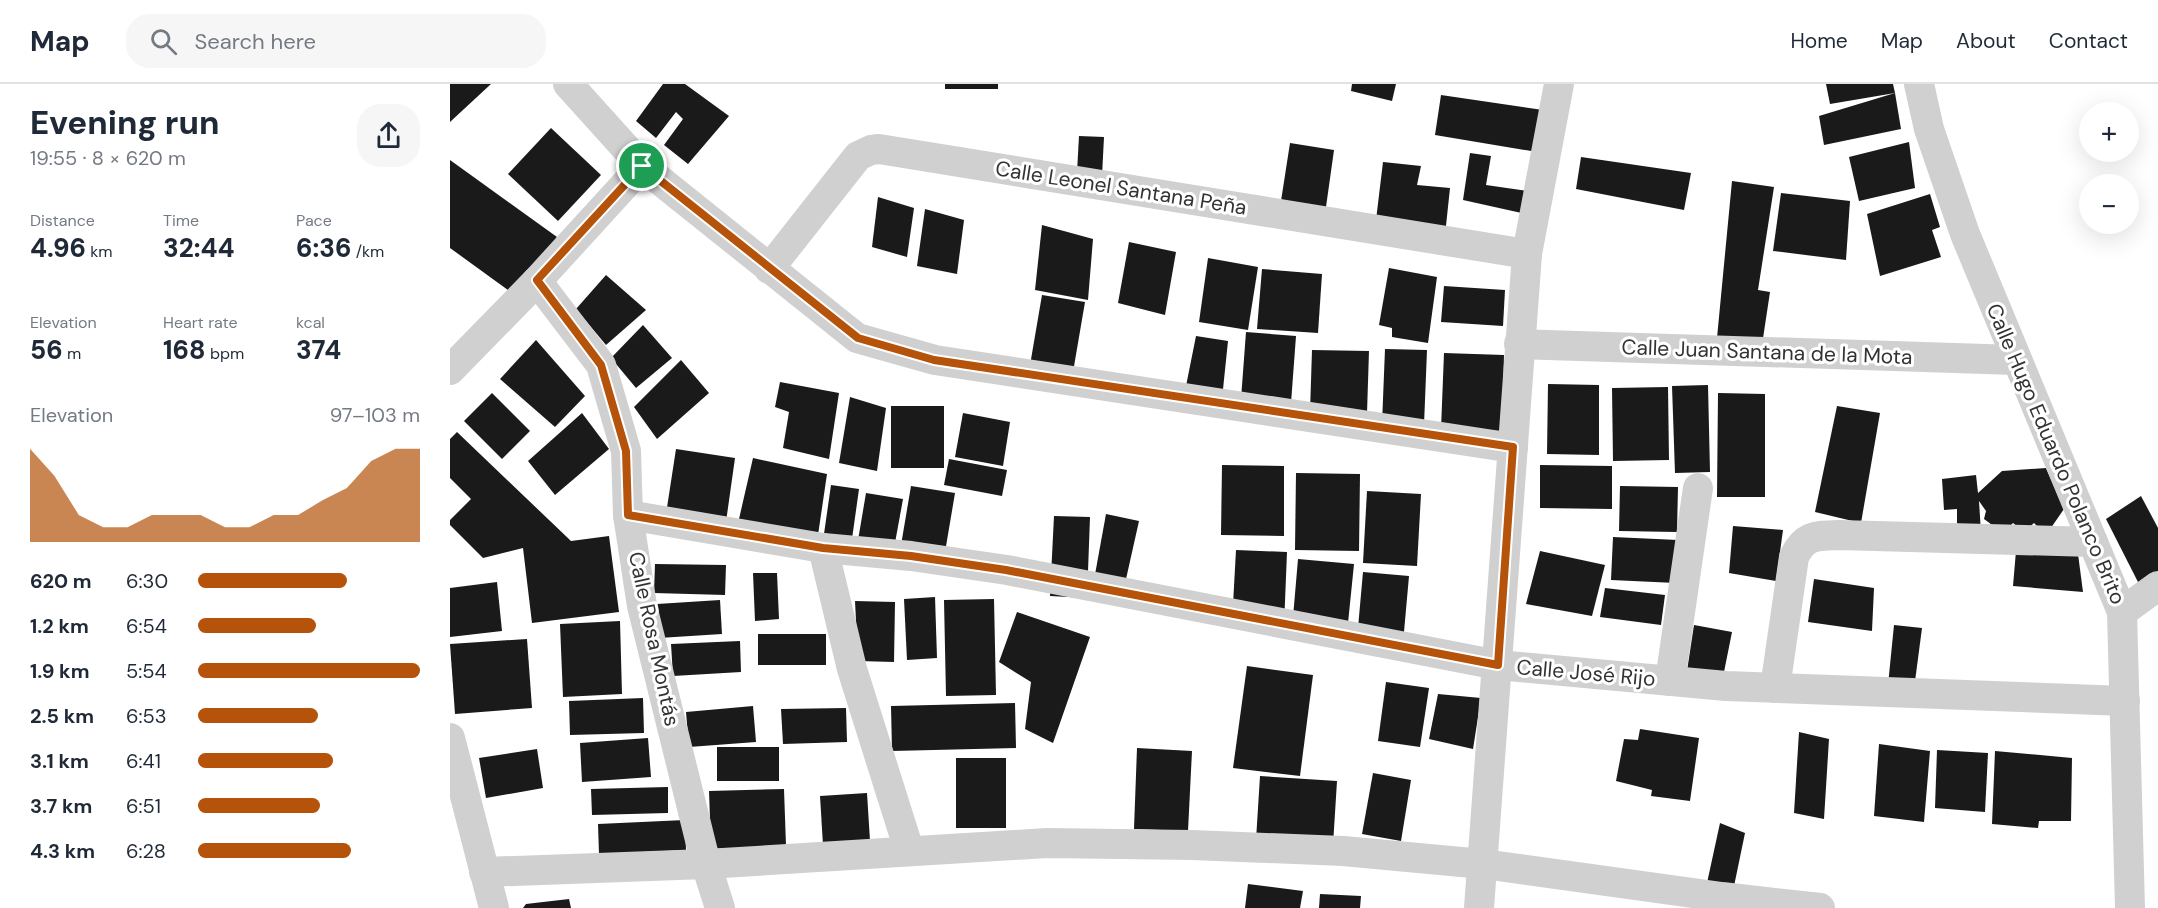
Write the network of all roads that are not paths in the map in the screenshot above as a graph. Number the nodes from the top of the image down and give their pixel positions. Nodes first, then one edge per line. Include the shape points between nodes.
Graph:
1 (568, 84) edge
2 (1559, 84) edge
3 (1919, 84) edge
4 (642, 166) junction
5 (1527, 254) junction
6 (770, 270) junction
7 (537, 280) junction
8 (1519, 344) junction
9 (2016, 360) junction
10 (450, 370) edge
11 (1513, 447) junction
12 (1698, 488) dead end
13 (628, 515) junction
14 (2093, 542) junction
15 (823, 548) junction
16 (2144, 602) edge
17 (1498, 665) junction
18 (1670, 681) junction
19 (1775, 688) junction
20 (2125, 701) junction
21 (450, 738) edge
22 (458, 801) edge
23 (909, 850) junction
24 (706, 864) junction
25 (1483, 864) junction
26 (483, 872) junction
27 (494, 908) edge
28 (720, 908) edge
29 (1479, 908) edge
30 (1820, 908) edge
31 (2130, 908) edge

1 - 4 street
2 - 5 street
3 - 9 street, Calle Hugo Eduardo Polanco Brito via 1953,203
4 - 6 street
4 - 7 street
5 - 6 street, Calle Leonel Santana Peña via 879,149 858,156
5 - 8 street
6 - 11 street via 858,338 934,360
7 - 10 street
7 - 13 street, Calle Rosa Montás via 601,365 626,451
8 - 9 street, Calle Juan Santana de la Mota
8 - 11 street
9 - 14 street, Calle Hugo Eduardo Polanco Brito
11 - 17 street
12 - 18 street
13 - 15 street, Calle José Rijo
13 - 24 street, Calle Rosa Montás via 642,606
14 - 16 street, Calle Hugo Eduardo Polanco Brito
14 - 19 street via 1839,534 1806,540 1794,557
15 - 17 street, Calle José Rijo via 1006,570
15 - 23 street via 852,669
16 - 20 street, Calle Hugo Eduardo Polanco Brito
17 - 18 street, Calle José Rijo
17 - 25 street
18 - 19 street, Calle José Rijo
19 - 20 street, Calle José Rijo
20 - 31 street, Calle Hugo Eduardo Polanco Brito
21 - 22 street
22 - 26 street
23 - 24 street
23 - 25 street via 1047,843 1192,845 1343,851
24 - 26 street
24 - 28 street, Calle Rosa Montás
25 - 29 street
25 - 30 street
26 - 27 street

